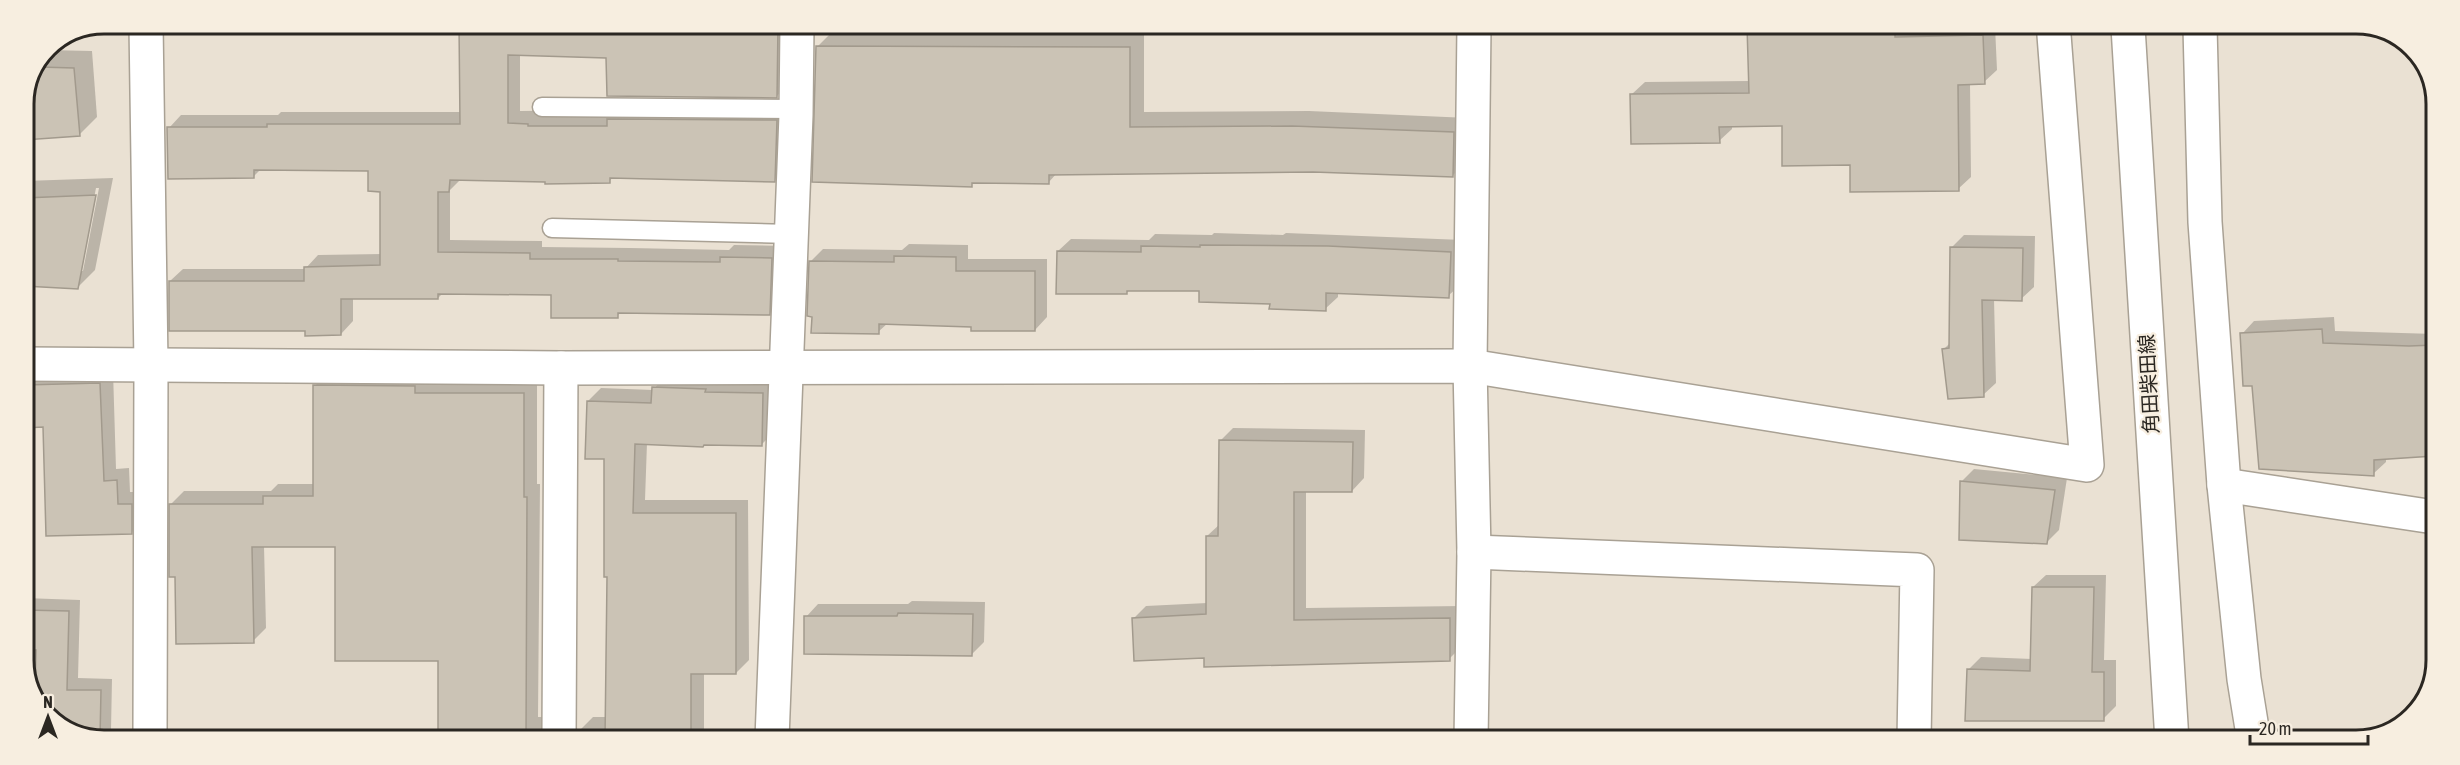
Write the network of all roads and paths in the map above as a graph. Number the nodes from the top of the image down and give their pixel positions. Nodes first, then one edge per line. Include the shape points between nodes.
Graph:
1 (146, 35) edge
2 (797, 35) edge
3 (1474, 35) edge
4 (2054, 35) dead end
5 (2128, 35) edge
6 (2200, 35) edge
7 (542, 107) dead end
8 (796, 109) junction
9 (552, 228) dead end
10 (791, 234) junction
11 (34, 364) edge
12 (151, 364) junction
13 (785, 366) junction
14 (1470, 366) junction
15 (561, 368) junction
16 (2224, 485) junction
17 (2426, 516) edge
18 (1474, 552) junction
19 (150, 730) edge
20 (559, 730) edge
21 (772, 730) edge
22 (1471, 730) edge
23 (1914, 730) edge
24 (2171, 730) edge
25 (2252, 730) edge

1 - 12 street
2 - 8 street
3 - 14 street
4 - 14 street via 2087,465
5 - 24 street, 角田柴田線
6 - 16 street via 2205,222
7 - 8 lane
8 - 10 street
9 - 10 lane
10 - 13 street
11 - 12 street
12 - 15 street
12 - 19 street
13 - 14 street
13 - 15 street
13 - 21 street
14 - 18 street
15 - 20 street
16 - 17 street
16 - 25 street
18 - 22 street
18 - 23 street via 1917,570

